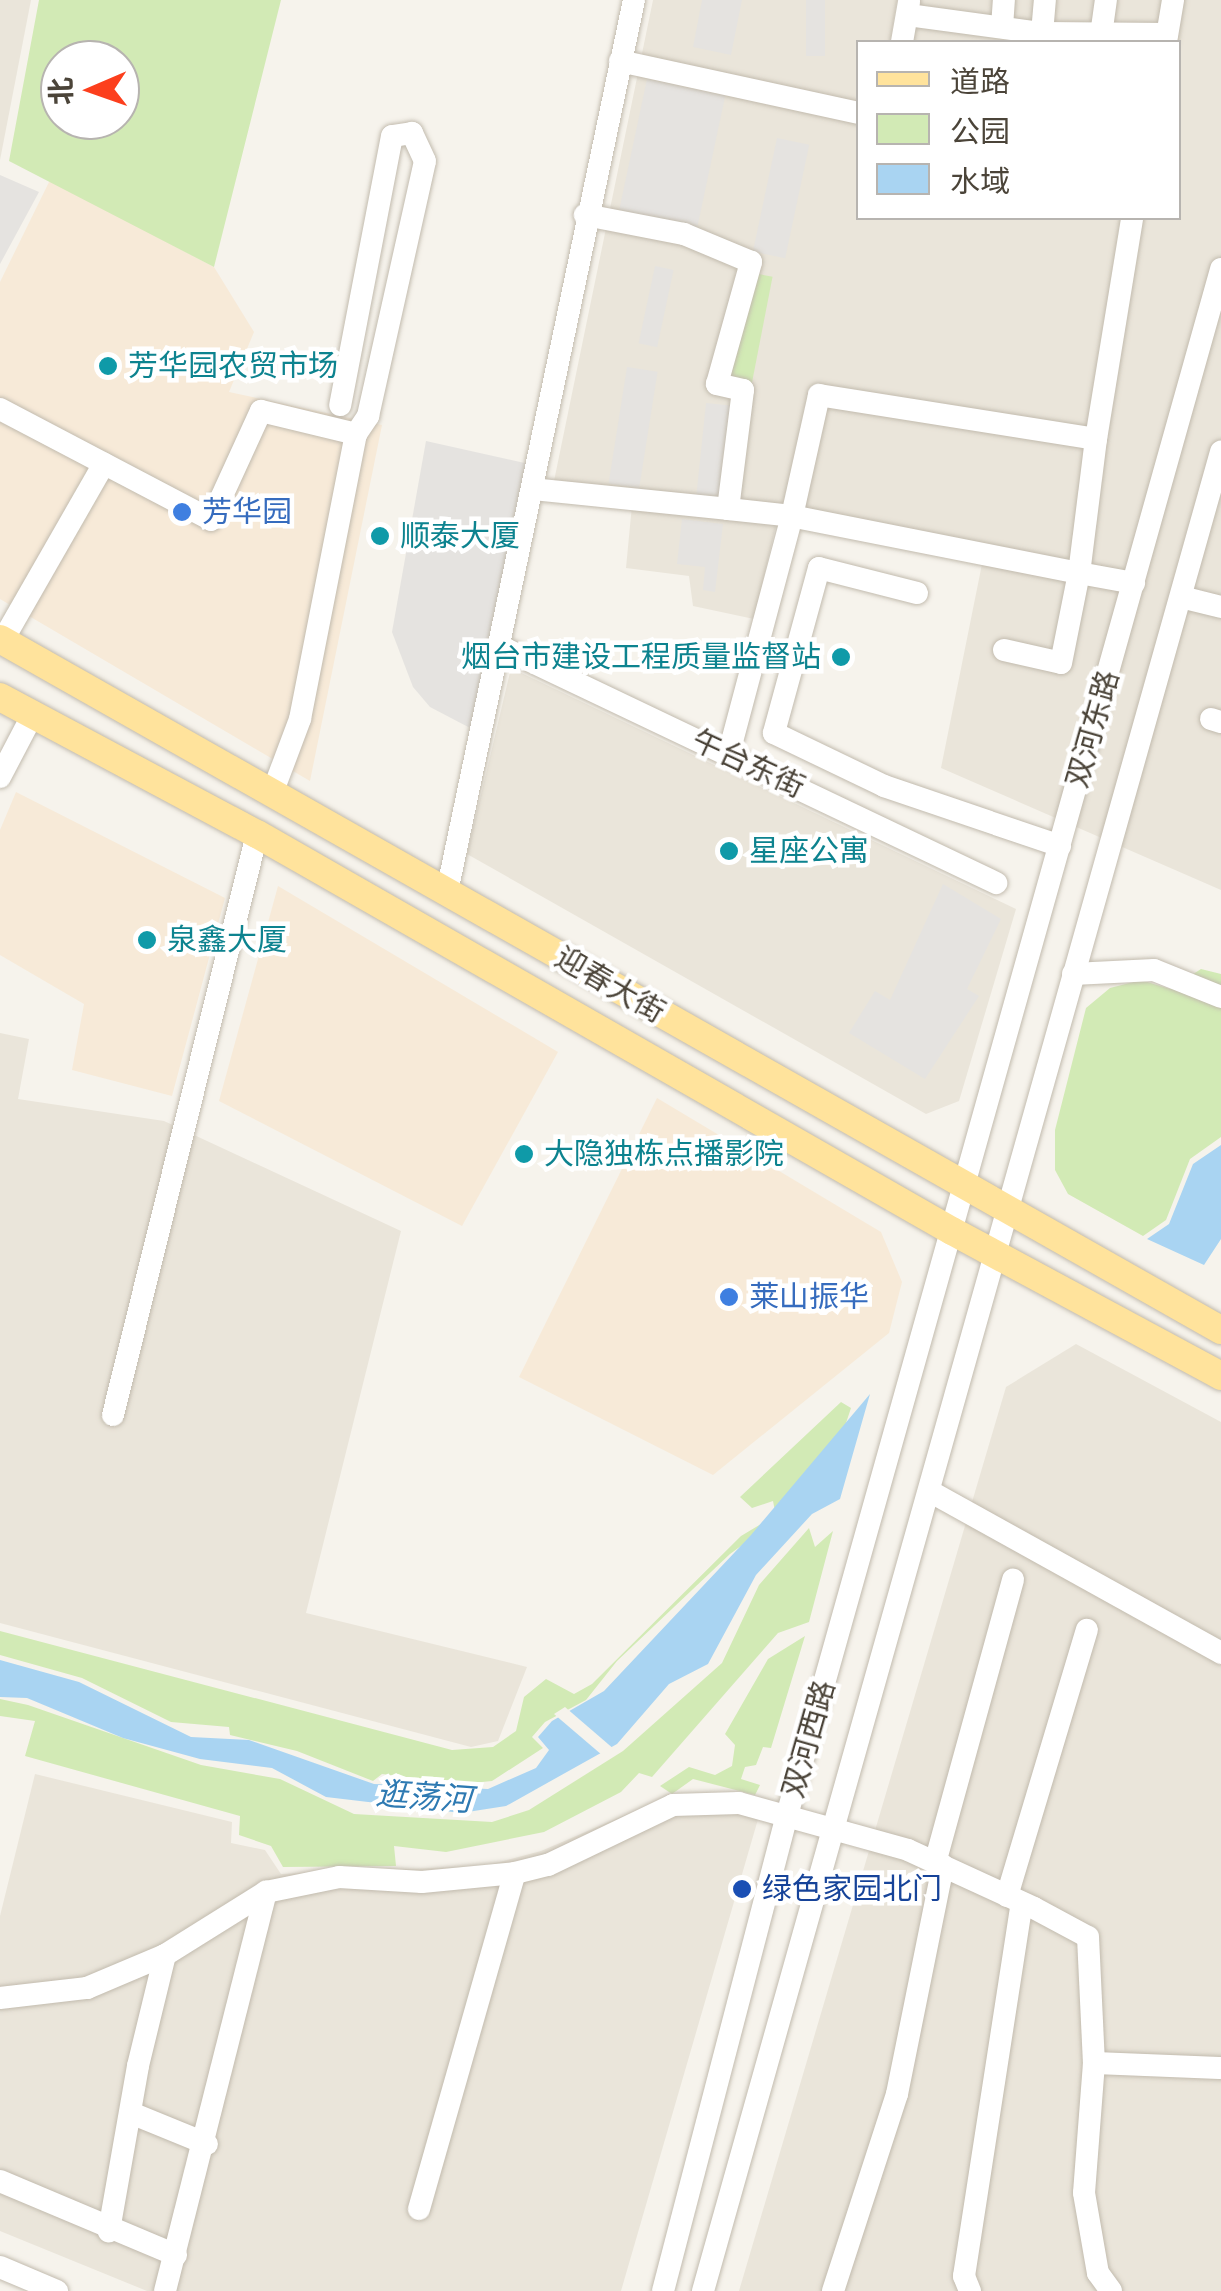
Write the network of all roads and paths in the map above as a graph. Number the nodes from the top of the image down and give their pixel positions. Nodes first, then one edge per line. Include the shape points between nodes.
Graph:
1 (634, 0) edge
2 (1004, 0) edge
3 (1045, 0) edge
4 (1106, 0) edge
5 (1174, 0) edge
6 (908, 7) edge
7 (936, 9) edge
8 (968, 11) edge
9 (1002, 27) junction
10 (1042, 32) junction
11 (1101, 35) junction
12 (1166, 38) edge
13 (902, 40) edge
14 (620, 61) junction
15 (856, 113) edge
16 (586, 215) junction
17 (1132, 220) edge
18 (1221, 270) edge
19 (340, 406) dead end
20 (0, 408) edge
21 (356, 434) junction
22 (1096, 440) junction
23 (1221, 452) edge
24 (104, 464) junction
25 (532, 490) junction
26 (728, 509) junction
27 (792, 516) junction
28 (1079, 573) junction
29 (1134, 583) junction
30 (917, 593) dead end
31 (1182, 597) junction
32 (1221, 607) edge
33 (1, 639) edge
34 (499, 646) junction
35 (1004, 650) dead end
36 (0, 696) edge
37 (32, 714) junction
38 (732, 741) dead end
39 (0, 777) edge
40 (273, 791) junction
41 (257, 834) junction
42 (1060, 846) junction
43 (996, 882) dead end
44 (446, 892) junction
45 (1073, 974) junction
46 (1221, 998) edge
47 (966, 1190) junction
48 (1004, 1212) junction
49 (952, 1231) junction
50 (996, 1254) junction
51 (1221, 1330) edge
52 (1221, 1376) edge
53 (113, 1415) dead end
54 (931, 1492) junction
55 (1013, 1580) dead end
56 (1087, 1630) dead end
57 (1221, 1653) edge
58 (786, 1818) junction
59 (828, 1832) junction
60 (939, 1865) junction
61 (515, 1873) junction
62 (266, 1892) junction
63 (1014, 1899) junction
64 (165, 1955) junction
65 (0, 1998) edge
66 (1094, 2063) junction
67 (1220, 2072) edge
68 (131, 2114) junction
69 (207, 2144) junction
70 (0, 2181) edge
71 (419, 2209) dead end
72 (109, 2232) junction
73 (176, 2255) junction
74 (0, 2267) edge
75 (57, 2291) edge
76 (165, 2291) edge
77 (663, 2291) edge
78 (703, 2291) edge
79 (833, 2291) edge
80 (970, 2291) edge
81 (1111, 2291) edge

1 - 14 street
2 - 9 street
3 - 10 street
4 - 11 street
5 - 12 street
6 - 7 street
6 - 13 street
7 - 8 street
8 - 9 street
9 - 10 street
10 - 11 street
11 - 12 street
14 - 15 street
14 - 16 street
16 - 25 street
16 - 26 street via 684,234 750,262 717,384 743,390
17 - 22 street
18 - 29 street, 双河东路
19 - 21 street via 392,136 412,133 425,161 368,416
20 - 24 street
21 - 24 street via 261,411 211,520
21 - 40 street via 300,719
22 - 27 street via 819,395
22 - 28 street
23 - 31 street, 双河东路
24 - 33 street
25 - 26 street
25 - 34 street
26 - 27 street
27 - 28 street
27 - 38 street
28 - 29 street
28 - 35 street via 1061,663
29 - 42 street, 双河东路
30 - 42 street via 819,568 774,733 884,786
31 - 32 street
31 - 45 street, 双河东路
33 - 40 main road, 迎春大街
34 - 43 street, 午台东街
34 - 44 street
36 - 37 main road, 迎春大街
37 - 39 street
37 - 41 main road, 迎春大街
40 - 44 main road, 迎春大街
41 - 49 main road, 迎春大街
41 - 53 street
42 - 47 street, 双河东路
44 - 47 main road, 迎春大街
45 - 46 street via 1154,970
45 - 48 street, 双河东路
47 - 48 main road, 迎春大街
47 - 49 street, 双河西路
48 - 50 street, 双河西路
48 - 51 main road, 迎春大街
49 - 50 main road, 迎春大街
49 - 58 street, 双河西路
50 - 52 main road, 迎春大街
50 - 54 street, 双河西路
54 - 57 street
54 - 59 street, 双河西路
55 - 60 street
56 - 63 street
58 - 59 street
58 - 61 street via 739,1803 673,1805 571,1855
58 - 77 street, 双河西路
59 - 60 street
59 - 78 street, 双河西路
60 - 63 street
60 - 79 street via 896,2094
61 - 62 street via 422,1882 339,1877
61 - 71 street
62 - 64 street
62 - 69 street
63 - 66 street via 1088,1936
63 - 80 street via 964,2276
64 - 65 street via 87,1988
64 - 68 street
66 - 67 street
66 - 81 street via 1084,2192 1098,2273
68 - 69 street
68 - 72 street
69 - 73 street
70 - 72 street
72 - 73 street
73 - 76 street
74 - 75 street

